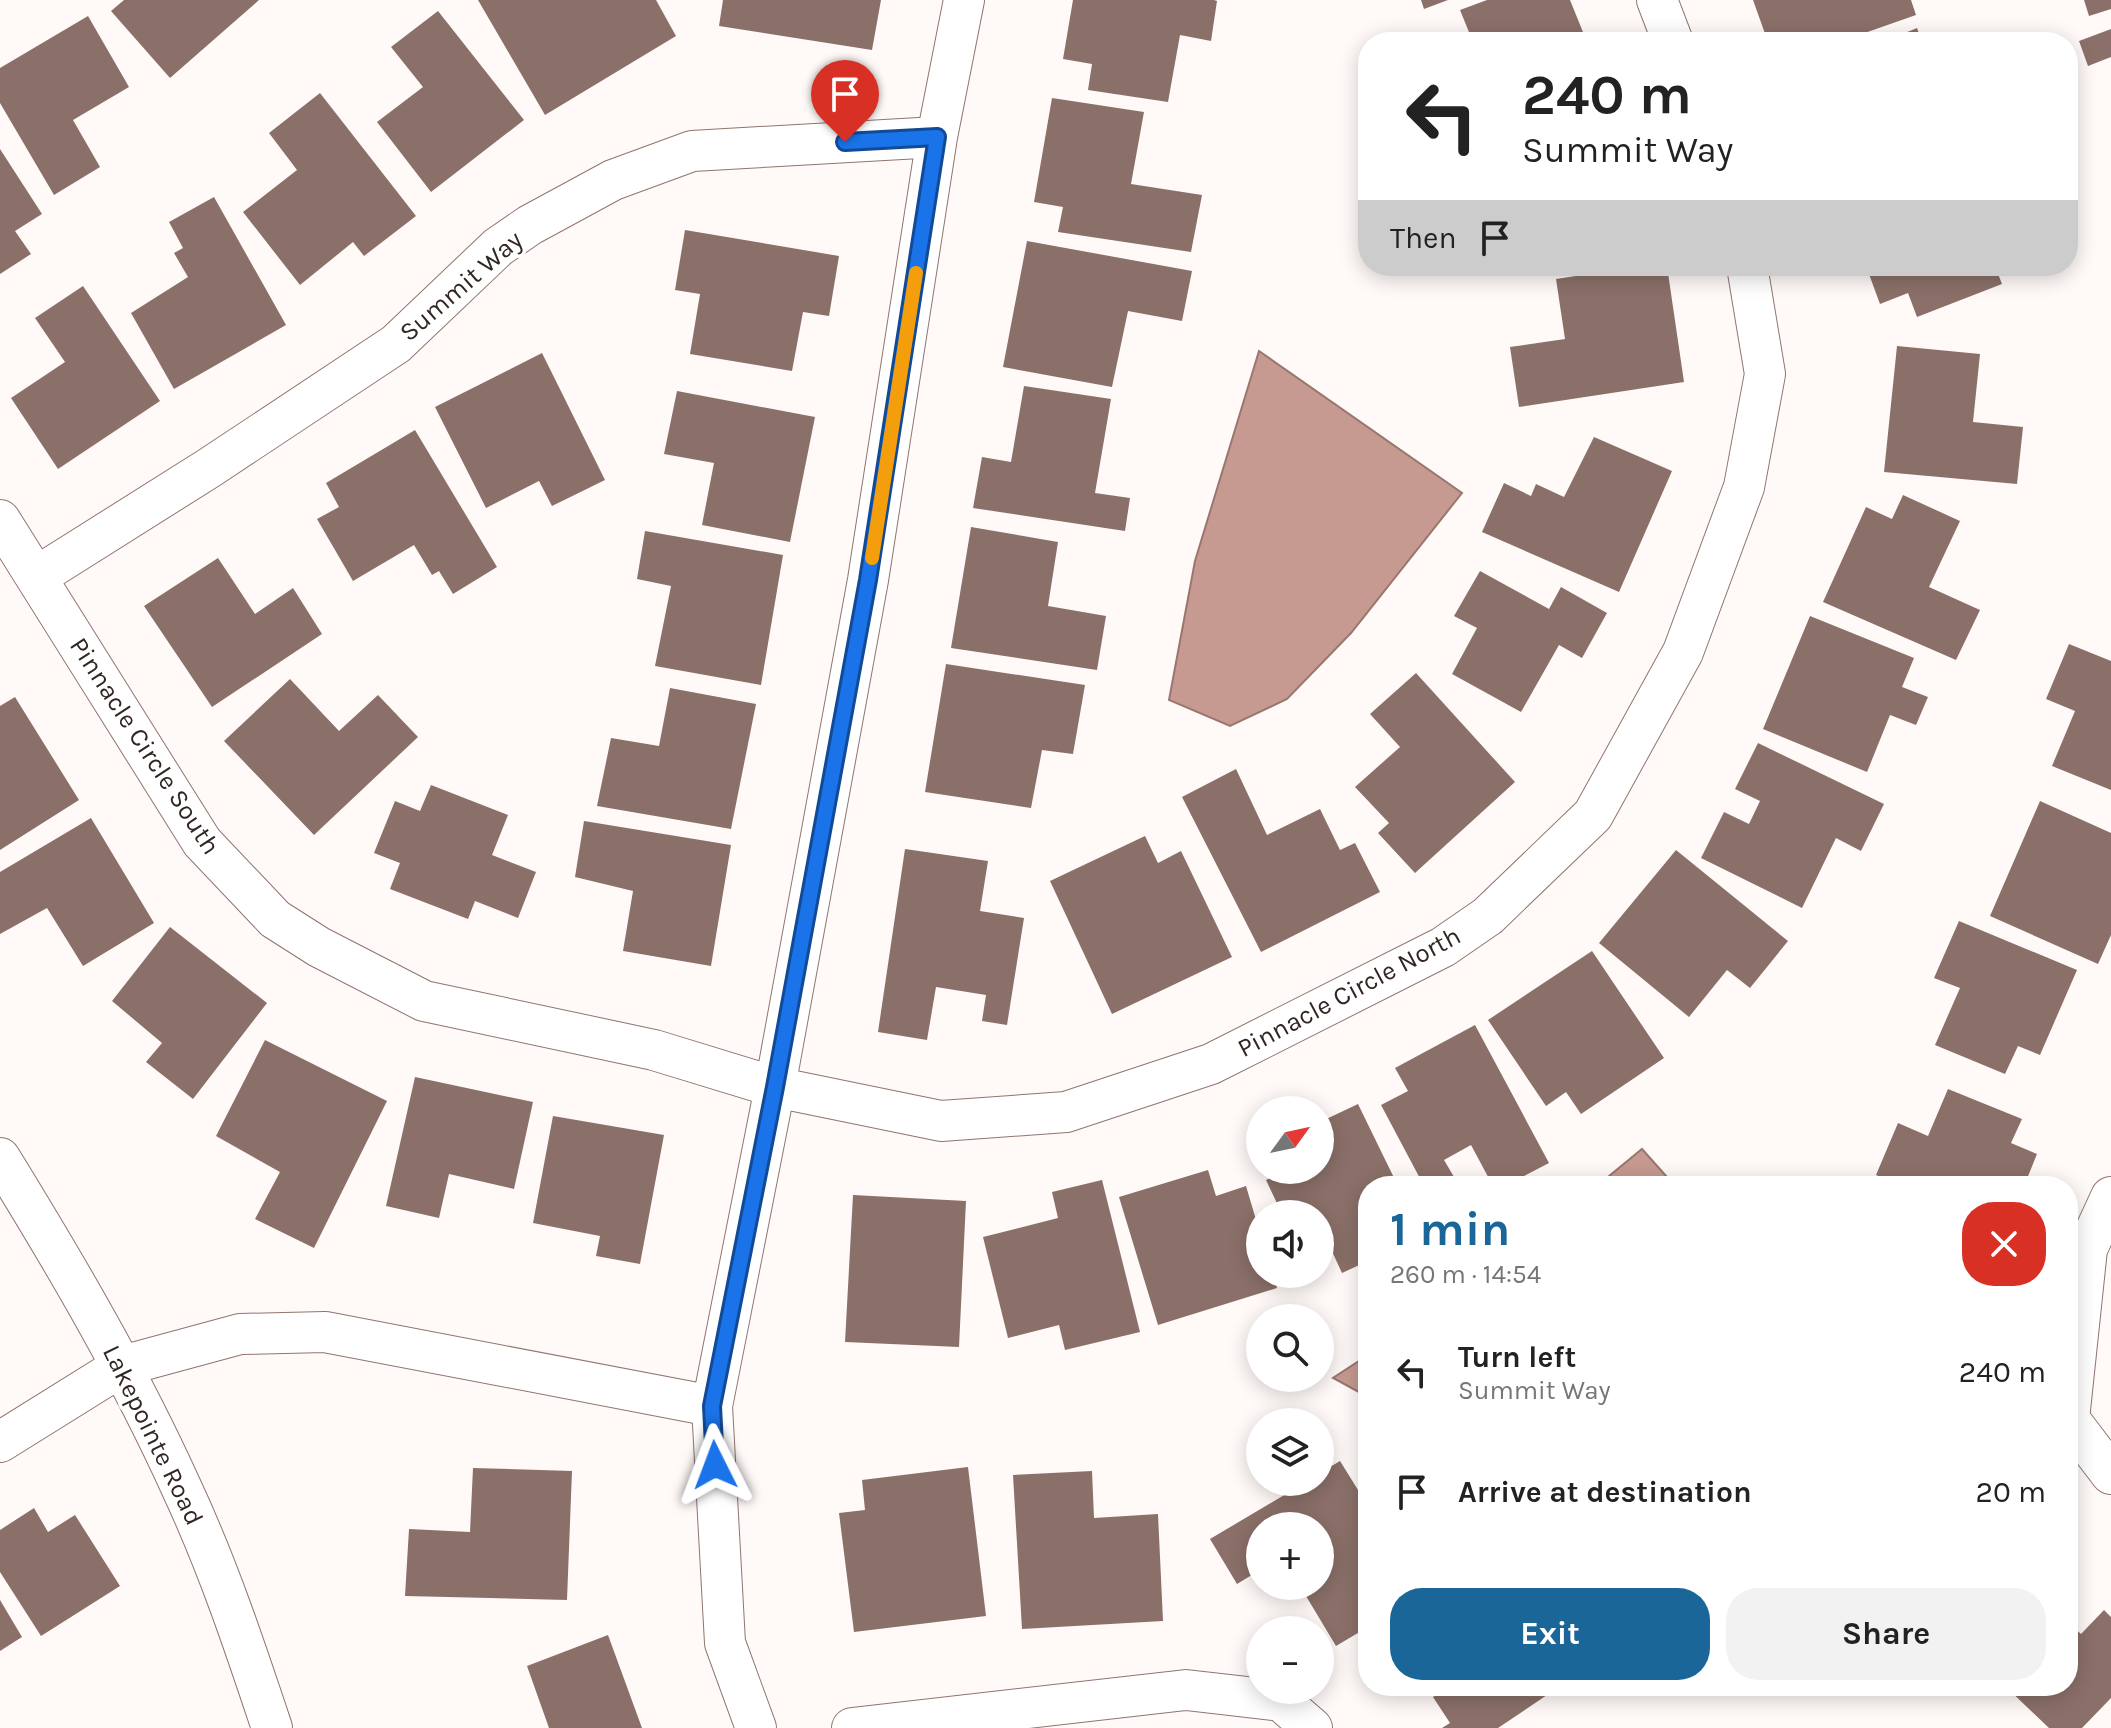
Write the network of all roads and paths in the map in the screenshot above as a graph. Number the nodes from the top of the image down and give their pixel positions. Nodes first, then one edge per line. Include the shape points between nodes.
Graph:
1 (964, 0) edge
2 (1657, 0) edge
3 (1669, 32) edge
4 (937, 137) junction
5 (1749, 276) edge
6 (0, 520) edge
7 (36, 577) junction
8 (775, 1087) junction
9 (0, 1158) edge
10 (2111, 1197) edge
11 (2078, 1334) edge
12 (122, 1366) junction
13 (712, 1406) junction
14 (2078, 1431) edge
15 (0, 1442) edge
16 (2111, 1474) edge
17 (272, 1728) edge
18 (756, 1728) edge
19 (852, 1728) edge
20 (1312, 1728) edge

1 - 4 street
2 - 3 street
4 - 7 street, Summit Way via 692,151 613,180 498,247 396,344
4 - 8 street via 868,580
5 - 8 street, Pinnacle Circle North via 1765,374 1744,487 1683,652 1593,815 1488,916 1443,947 1211,1064 1066,1112 941,1121
6 - 7 street, Pinnacle Circle South
7 - 8 street, Pinnacle Circle South via 202,842 275,919 424,1001 654,1050
8 - 13 street
9 - 12 street, Lakepointe Road
10 - 11 street via 2087,1249
12 - 13 street via 240,1334 325,1332
12 - 15 street
12 - 17 street, Lakepointe Road via 183,1490
13 - 18 street via 725,1643
14 - 16 street
19 - 20 street via 1186,1690 1281,1701

